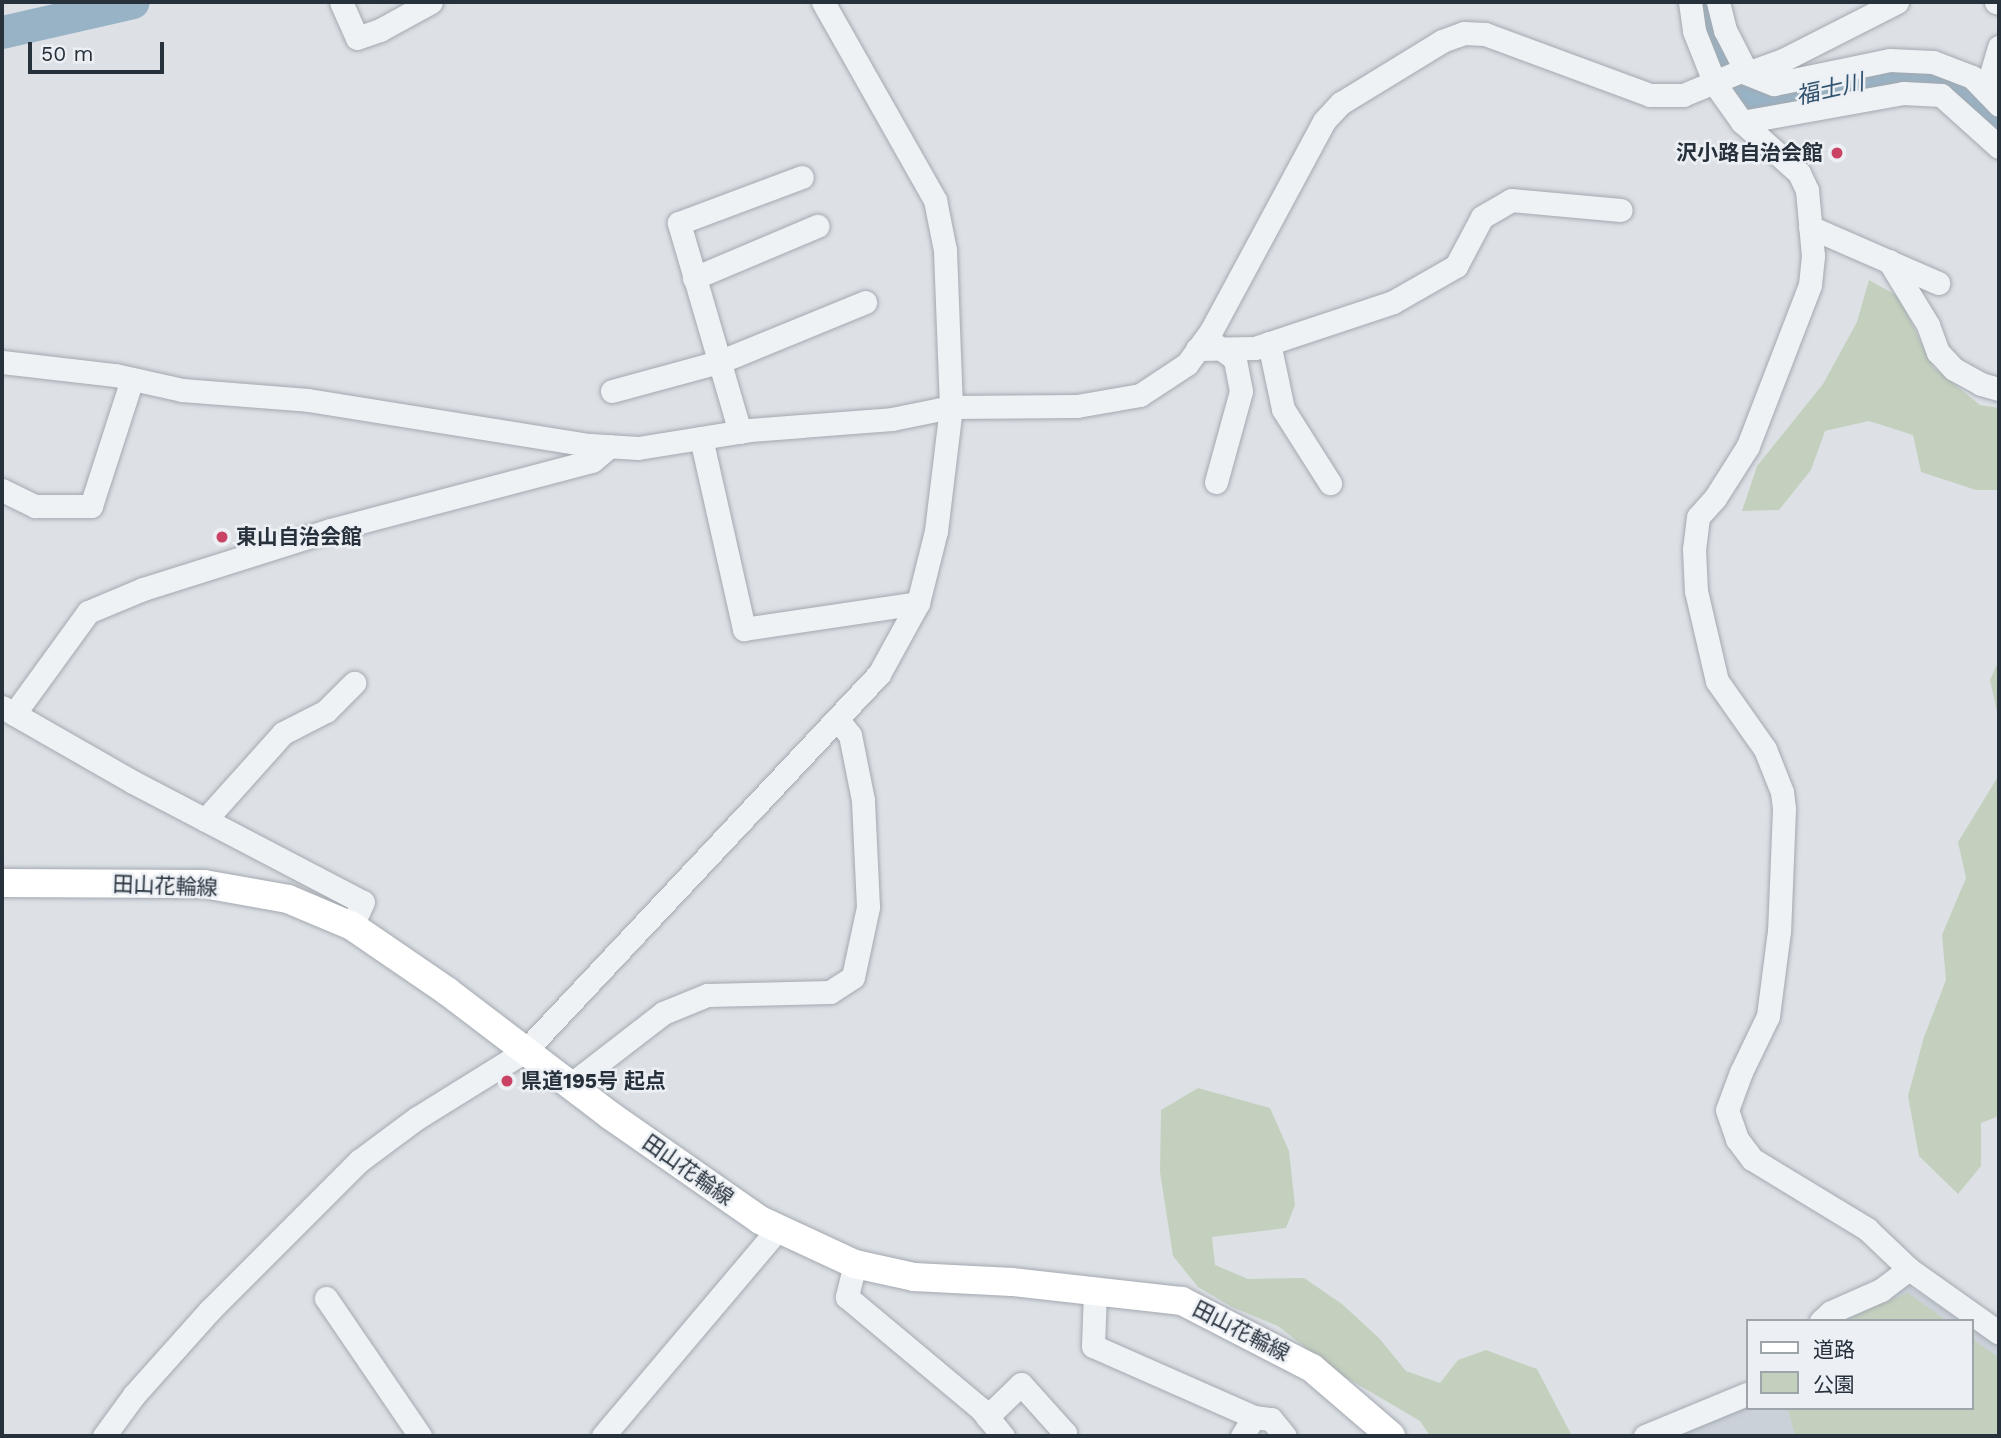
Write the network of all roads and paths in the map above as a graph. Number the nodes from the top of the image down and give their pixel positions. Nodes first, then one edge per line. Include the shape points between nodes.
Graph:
1 (341, 2) edge
2 (431, 2) edge
3 (823, 2) edge
4 (1690, 2) edge
5 (1718, 2) edge
6 (1898, 2) edge
7 (1999, 47) edge
8 (1732, 77) junction
9 (1992, 98) edge
10 (1742, 122) junction
11 (1999, 146) edge
12 (802, 177) dead end
13 (1621, 210) dead end
14 (817, 226) dead end
15 (1810, 227) junction
16 (1889, 261) junction
17 (694, 278) junction
18 (1938, 283) dead end
19 (864, 302) dead end
20 (1269, 344) junction
21 (1207, 347) junction
22 (2, 362) edge
23 (719, 362) junction
24 (132, 379) junction
25 (1999, 389) edge
26 (612, 391) dead end
27 (951, 407) junction
28 (740, 432) junction
29 (701, 438) junction
30 (610, 446) junction
31 (1216, 482) dead end
32 (1330, 483) dead end
33 (2, 490) edge
34 (918, 603) junction
35 (354, 682) dead end
36 (8, 710) edge
37 (838, 720) junction
38 (205, 820) junction
39 (2, 880) edge
40 (352, 926) junction
41 (525, 1051) junction
42 (569, 1085) junction
43 (778, 1228) junction
44 (855, 1264) junction
45 (1909, 1269) junction
46 (1095, 1292) junction
47 (326, 1298) dead end
48 (1823, 1319) edge
49 (1999, 1333) edge
50 (1745, 1395) edge
51 (987, 1417) junction
52 (1248, 1427) edge
53 (104, 1436) edge
54 (420, 1436) edge
55 (603, 1436) edge
56 (1003, 1436) edge
57 (1061, 1436) edge
58 (1285, 1436) edge
59 (1391, 1436) edge
60 (1645, 1436) edge

1 - 2 street via 357,38
3 - 27 street via 935,200 945,250
4 - 8 street via 1694,31
5 - 8 street
6 - 8 street via 1783,60
7 - 9 street
8 - 9 street via 1774,84 1890,60 1933,62 1972,77
8 - 10 street
8 - 21 street via 1683,95 1650,95 1485,34 1464,33 1442,41 1341,103 1324,121 1211,331
10 - 11 street via 1903,93 1941,95
10 - 15 street via 1799,173 1807,190
12 - 17 street via 678,223
13 - 20 street via 1511,200 1482,217 1456,266 1393,302
14 - 17 street
15 - 16 street
15 - 45 street via 1810,285 1798,319 1748,446 1698,517 1694,549 1696,591 1717,681 1765,749 1783,792 1784,809 1779,931 1768,1016 1727,1110 1737,1139 1752,1159 1867,1229
16 - 18 street
16 - 25 street via 1928,325 1938,352 1954,369
17 - 23 street
19 - 23 street
20 - 21 street
20 - 32 street via 1283,409
21 - 27 street via 1140,395 1077,406
21 - 31 street via 1235,359 1241,391
22 - 24 street
23 - 26 street
23 - 28 street
24 - 30 street via 181,390 308,400
24 - 33 street via 91,506 35,506
27 - 28 street via 892,419
27 - 34 street via 936,531
28 - 29 street
29 - 30 street via 638,448
29 - 34 street via 744,629
30 - 36 street via 592,461 330,530 143,589 88,612
34 - 37 street via 879,674
35 - 38 street via 326,711 283,733
36 - 38 street
37 - 41 street
37 - 42 street via 850,736 863,800 869,907 853,977 830,992 707,995 663,1013
38 - 40 street via 363,902
39 - 40 main road, 田山花輪線 via 204,884 288,899
40 - 41 main road, 田山花輪線
41 - 42 main road, 田山花輪線
41 - 53 street via 417,1118 359,1161 211,1310 134,1395
42 - 43 main road, 田山花輪線
43 - 44 main road, 田山花輪線
43 - 55 street
44 - 46 main road, 田山花輪線 via 914,1277
44 - 51 street via 847,1297
45 - 48 street via 1881,1290
45 - 49 street
46 - 52 street via 1093,1346
46 - 59 main road, 田山花輪線 via 1182,1301 1269,1343 1312,1368
47 - 54 street
50 - 60 street
51 - 56 street
51 - 57 street via 1021,1384 1065,1433
52 - 58 street via 1271,1419

